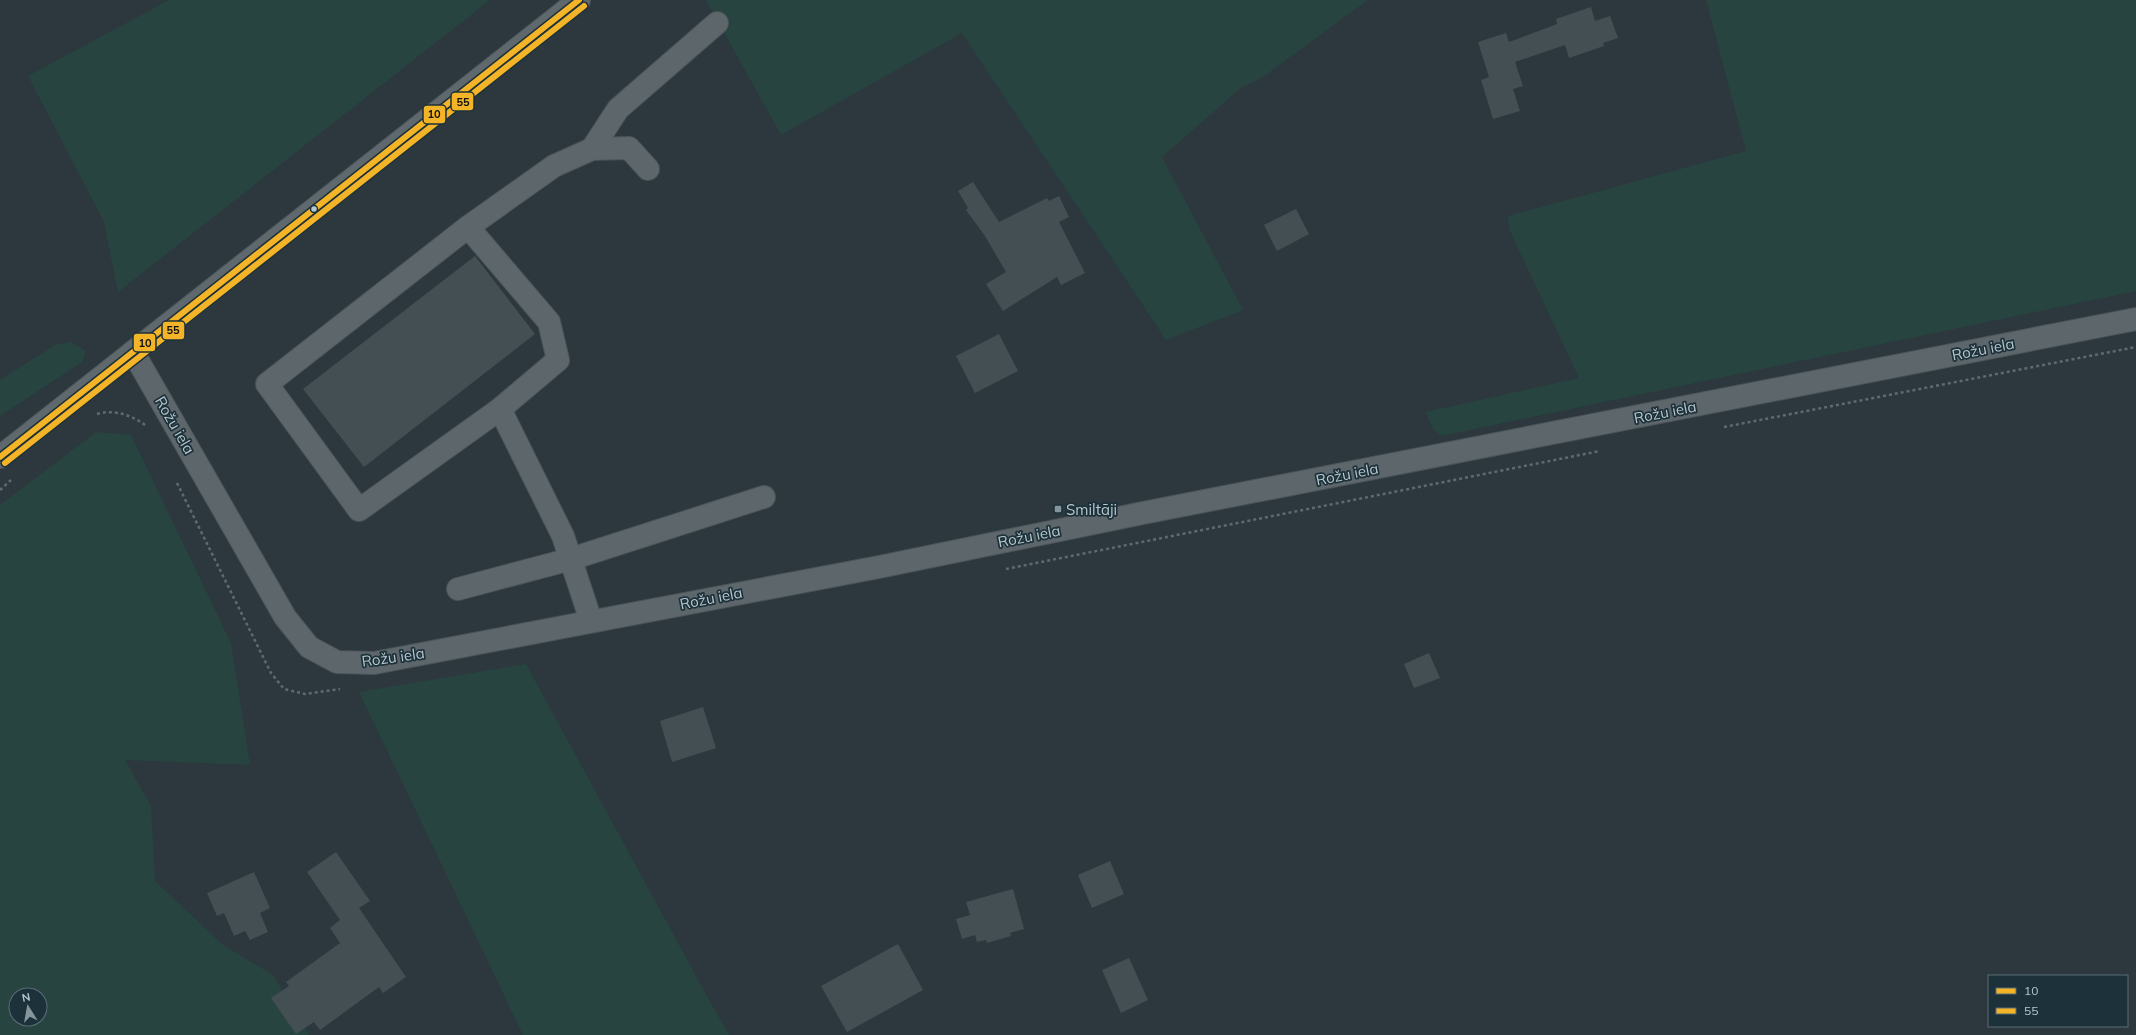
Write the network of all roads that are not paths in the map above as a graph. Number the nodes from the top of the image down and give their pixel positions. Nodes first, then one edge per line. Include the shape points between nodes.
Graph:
1 (578, 0) edge
2 (717, 23) dead end
3 (592, 149) junction
4 (648, 169) dead end
5 (468, 227) junction
6 (2136, 319) edge
7 (133, 352) junction
8 (500, 409) junction
9 (0, 457) edge
10 (764, 498) dead end
11 (571, 559) junction
12 (458, 589) dead end
13 (591, 621) junction

1 - 7 main road
2 - 3 street via 618,109
3 - 4 street via 629,148
3 - 5 street via 554,166
5 - 8 street via 549,322 558,360
5 - 8 street via 267,384 359,510
6 - 13 street, Rožu iela
7 - 9 main road
7 - 13 street, Rožu iela via 285,617 309,647 337,662 374,663
8 - 11 street via 563,536
10 - 11 street
11 - 12 street
11 - 13 street

